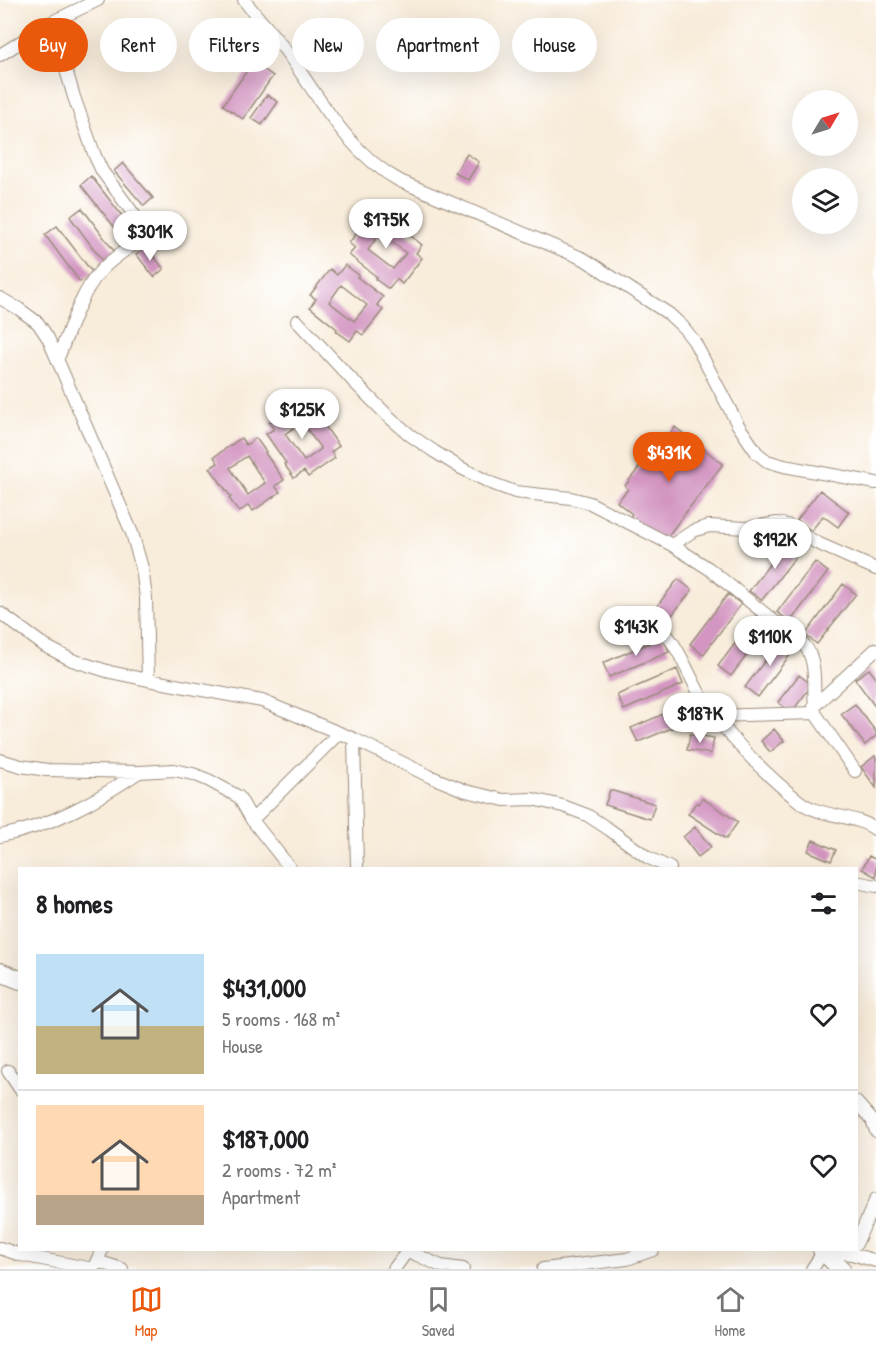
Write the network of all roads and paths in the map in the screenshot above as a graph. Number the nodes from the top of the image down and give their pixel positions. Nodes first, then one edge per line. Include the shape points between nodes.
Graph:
1 (98, 0) edge
2 (244, 0) edge
3 (60, 18) edge
4 (18, 44) edge
5 (0, 55) edge
6 (67, 72) edge
7 (0, 298) edge
8 (297, 321) dead end
9 (58, 358) junction
10 (876, 483) edge
11 (672, 545) junction
12 (876, 570) edge
13 (0, 613) edge
14 (662, 629) dead end
15 (876, 649) edge
16 (148, 680) junction
17 (814, 710) junction
18 (715, 716) junction
19 (339, 733) junction
20 (354, 739) junction
21 (0, 760) edge
22 (855, 771) dead end
23 (140, 772) junction
24 (252, 820) junction
25 (876, 830) edge
26 (0, 837) edge
27 (289, 867) edge
28 (357, 867) edge
29 (668, 867) edge
30 (858, 882) edge
31 (876, 886) edge
32 (0, 972) edge
33 (18, 979) edge
34 (9, 1070) edge
35 (18, 1086) edge
36 (858, 1104) edge
37 (876, 1131) edge
38 (876, 1198) edge
39 (858, 1238) edge
40 (0, 1248) edge
41 (406, 1251) edge
42 (409, 1251) edge
43 (651, 1251) edge
44 (822, 1251) edge
45 (830, 1251) edge
46 (851, 1254) edge
47 (99, 1255) edge
48 (876, 1261) edge
49 (628, 1264) edge
50 (84, 1268) edge
51 (122, 1269) edge
52 (394, 1269) edge
53 (463, 1269) edge
54 (543, 1269) edge
55 (813, 1269) edge

1 - 3 street
2 - 10 street via 344,135 383,172 584,258 669,314 694,341 738,424 757,453 767,460
4 - 5 street
6 - 9 street via 98,163 146,231 145,237 99,272 90,284
7 - 9 street via 38,323
8 - 11 street via 388,416 461,468 515,492 590,503
9 - 16 street via 132,533 142,568
11 - 12 street via 709,526 747,528 777,523
11 - 17 street via 708,568 805,646 813,661
13 - 16 street via 45,646 72,660
14 - 18 street
15 - 17 street
16 - 19 street via 262,701
17 - 18 street
17 - 22 street
18 - 25 street via 738,744 800,802 813,810 861,822
19 - 20 street
19 - 24 street
20 - 28 street
20 - 29 street via 466,791 504,800 532,799 587,815
21 - 23 street via 47,770
23 - 24 street via 174,770 208,780 238,797
23 - 26 street via 67,815
24 - 27 street
30 - 31 street
32 - 33 highway
34 - 35 street
36 - 37 street
38 - 39 street
40 - 50 street
41 - 52 street
42 - 53 street via 441,1266
43 - 49 street
44 - 55 street
45 - 46 highway
46 - 48 street
47 - 50 street via 93,1269
47 - 51 street
49 - 54 street

